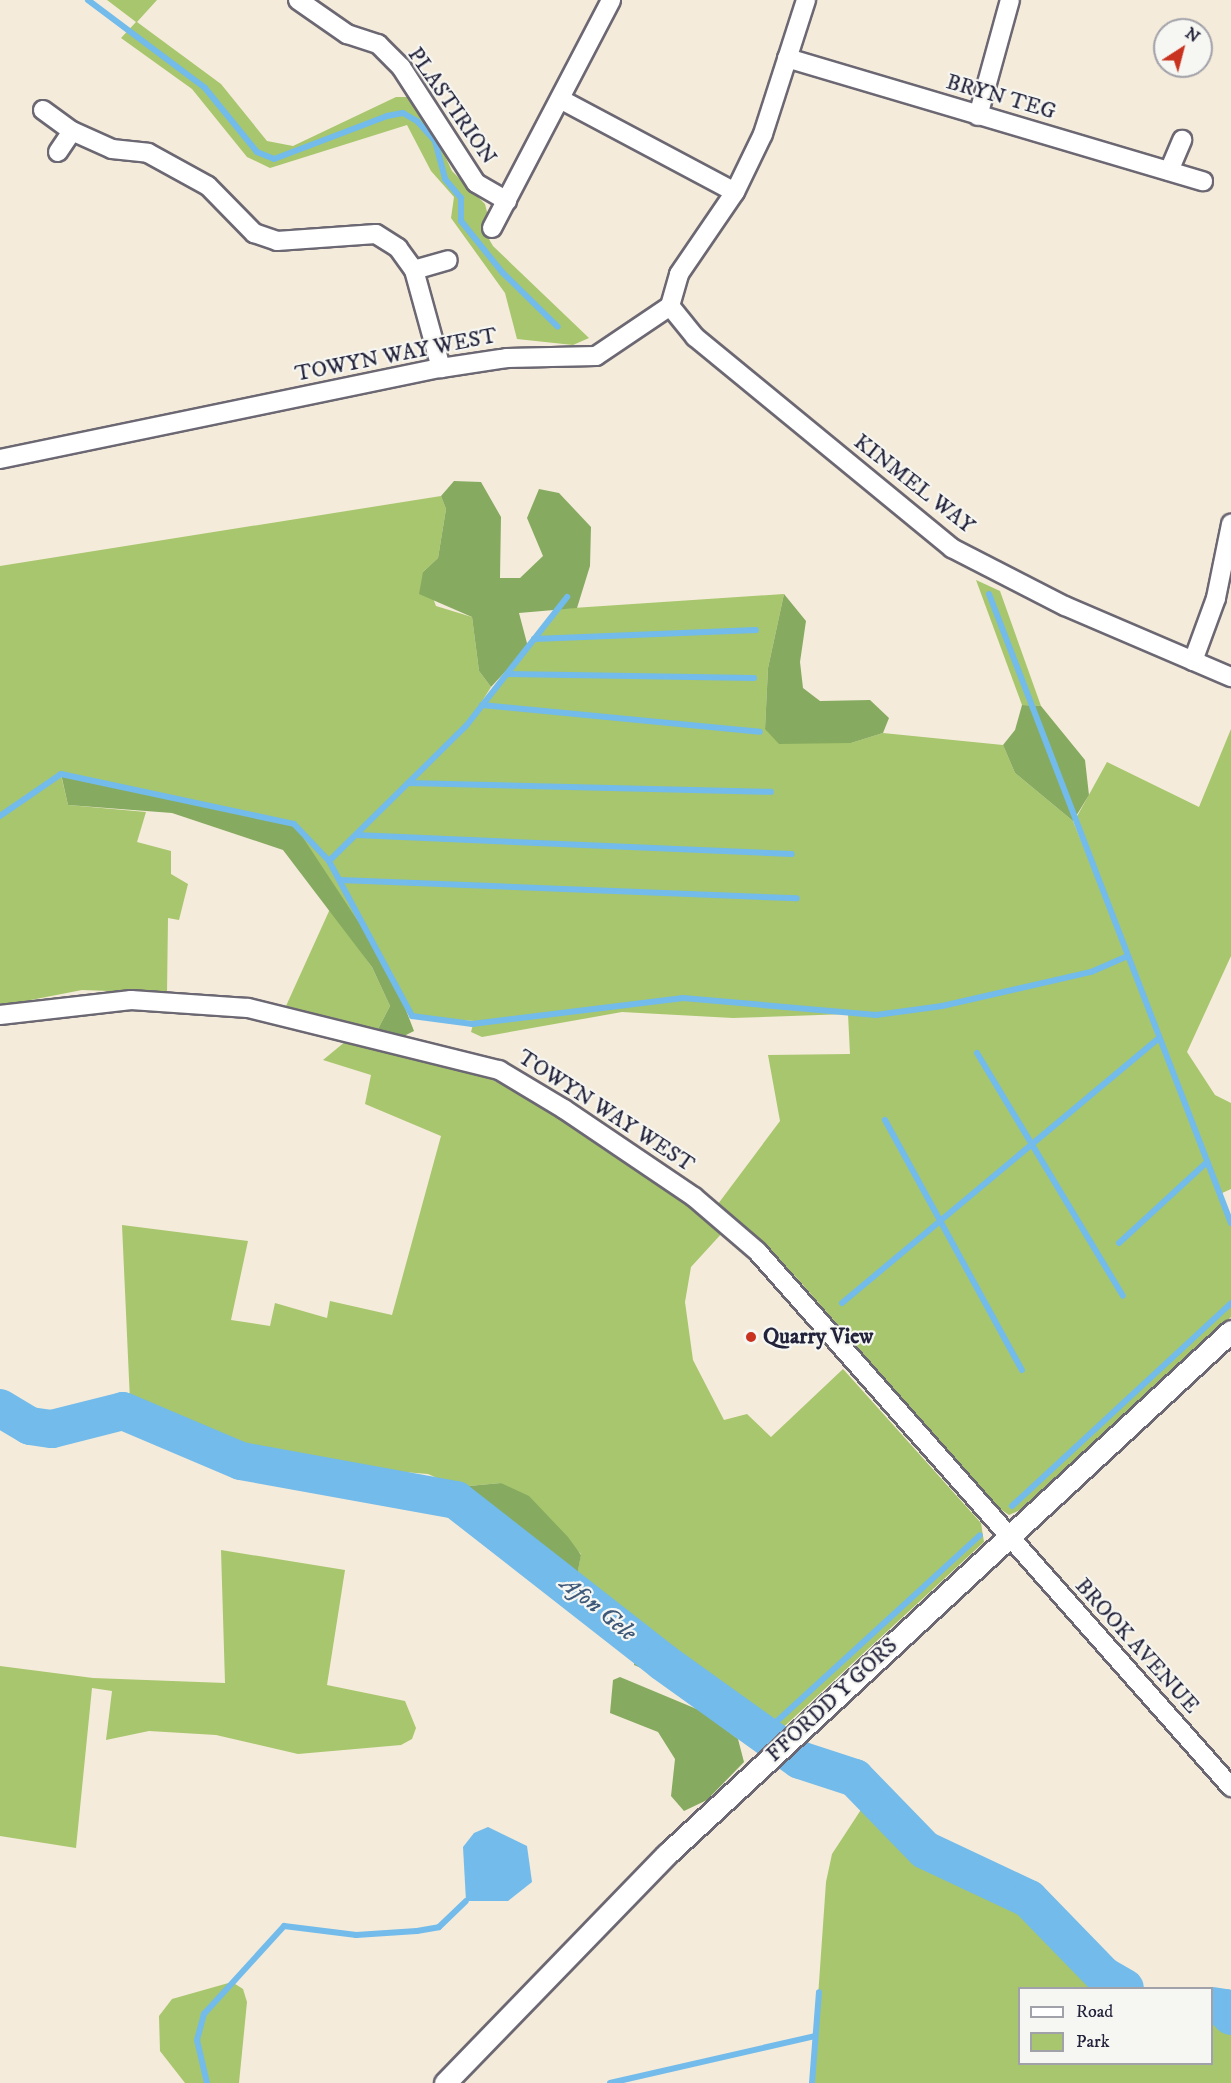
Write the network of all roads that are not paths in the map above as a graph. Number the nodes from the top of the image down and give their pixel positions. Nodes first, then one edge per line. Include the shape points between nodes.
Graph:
1 (298, 0) edge
2 (611, 0) edge
3 (806, 0) edge
4 (1010, 0) edge
5 (787, 58) junction
6 (560, 99) junction
7 (43, 110) dead end
8 (978, 116) junction
9 (72, 131) junction
10 (1182, 140) dead end
11 (58, 152) dead end
12 (1168, 171) junction
13 (1203, 181) dead end
14 (735, 192) junction
15 (507, 201) junction
16 (492, 228) dead end
17 (448, 260) dead end
18 (414, 270) junction
19 (670, 306) junction
20 (441, 368) junction
21 (0, 459) edge
22 (1231, 524) edge
23 (1193, 661) junction
24 (1231, 677) edge
25 (0, 1015) edge
26 (1231, 1330) edge
27 (1008, 1537) junction
28 (1231, 1787) edge
29 (445, 2083) edge

1 - 15 street, PLASTIRION via 347,34 378,44 401,67 476,183
2 - 6 street, PLASTIRION
3 - 5 street
4 - 8 street
5 - 8 street, BRYN TEG
5 - 14 street via 763,134
6 - 14 street
6 - 15 street, PLASTIRION
7 - 9 street
8 - 12 street, BRYN TEG
9 - 11 street
9 - 18 street via 112,149 148,153 208,186 254,233 277,241 376,234 398,248
10 - 12 street
12 - 13 street, BRYN TEG
14 - 19 street via 679,274
15 - 16 street, PLASTIRION
17 - 18 street
18 - 20 street
19 - 20 street, TOWYN WAY WEST via 596,356 507,358
19 - 23 street, KINMEL WAY via 695,337 952,548 1065,606
20 - 21 street, TOWYN WAY WEST
22 - 23 street via 1216,598
23 - 24 street, KINMEL WAY
25 - 27 street, TOWYN WAY WEST via 131,1000 248,1008 499,1071 694,1197 757,1251
26 - 27 street, FFORDD Y GORS
27 - 28 street, BROOK AVENUE
27 - 29 street, FFORDD Y GORS via 667,1854

